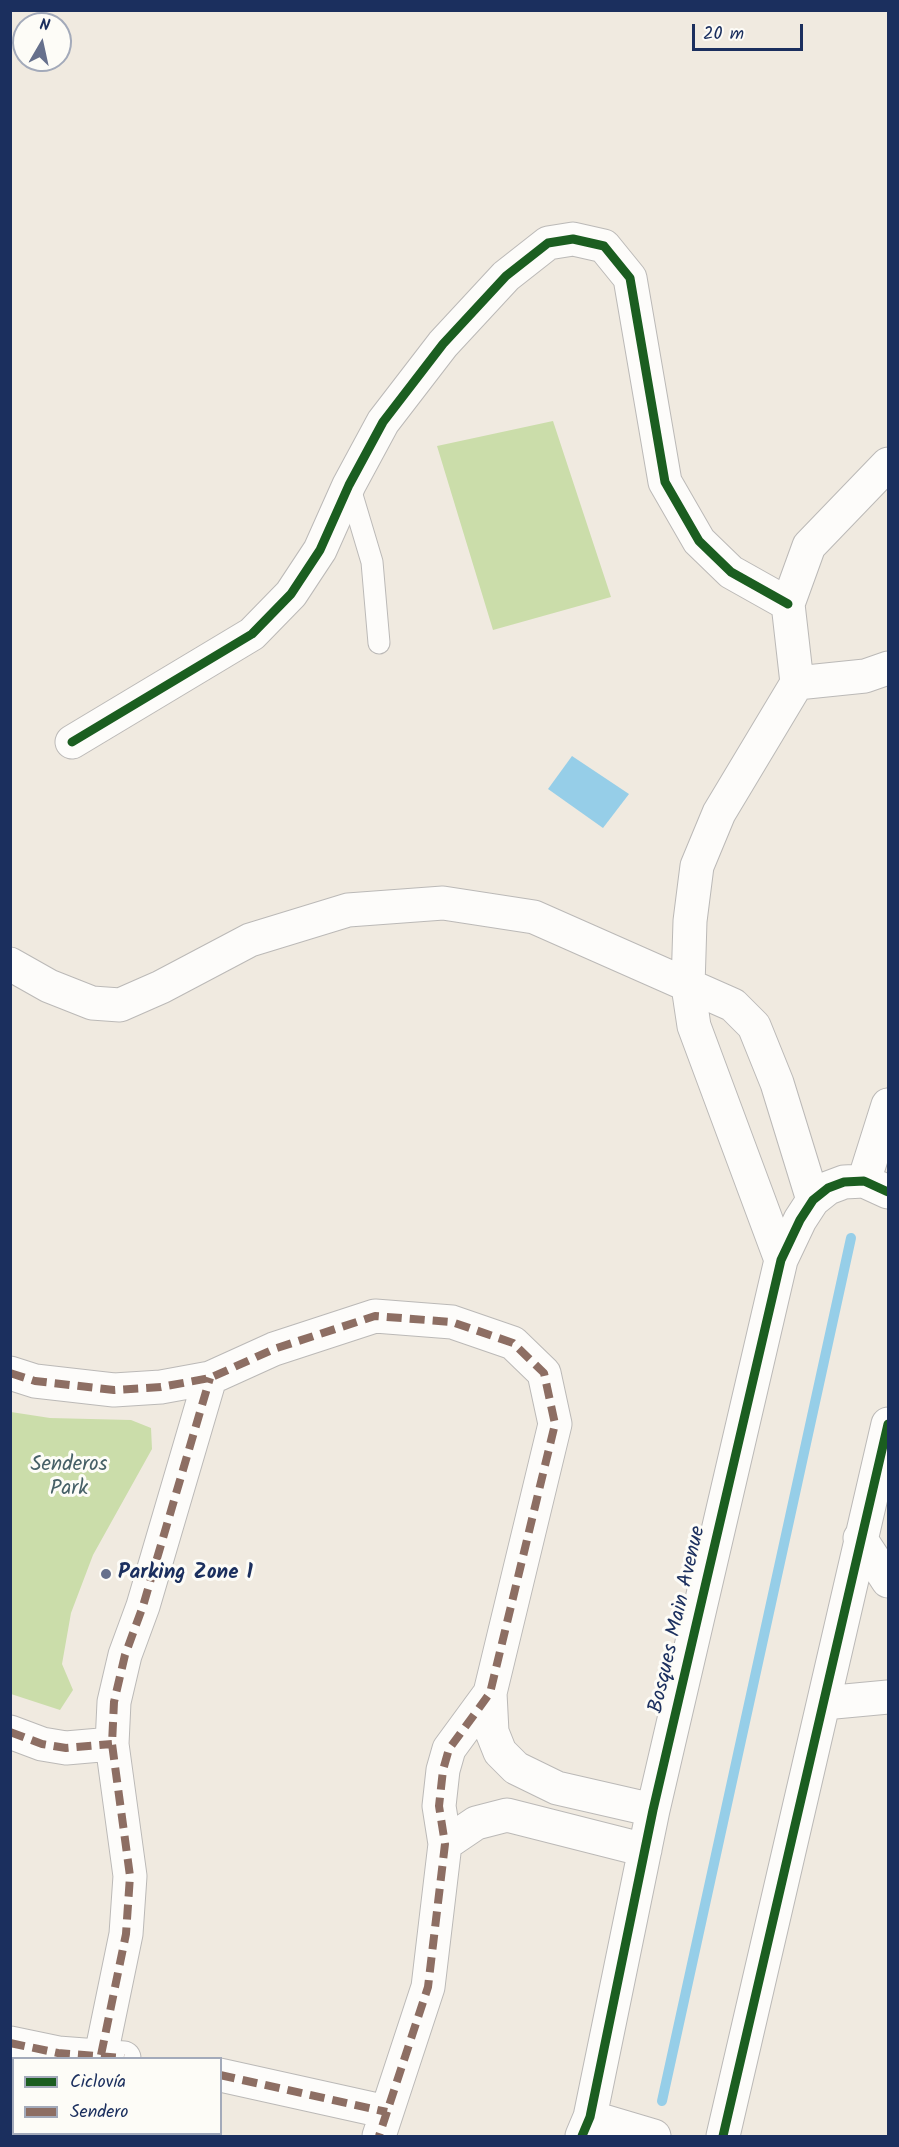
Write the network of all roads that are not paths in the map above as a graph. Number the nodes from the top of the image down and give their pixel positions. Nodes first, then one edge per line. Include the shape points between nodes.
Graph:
1 (888, 464) edge
2 (349, 485) junction
3 (788, 604) junction
4 (379, 643) dead end
5 (888, 668) edge
6 (797, 684) junction
7 (72, 742) dead end
8 (10, 964) edge
9 (688, 986) junction
10 (888, 1105) edge
11 (876, 1186) edge
12 (813, 1200) junction
13 (782, 1260) junction
14 (10, 1373) edge
15 (210, 1378) junction
16 (888, 1424) edge
17 (860, 1538) junction
18 (888, 1581) edge
19 (490, 1692) junction
20 (888, 1697) edge
21 (824, 1704) junction
22 (10, 1732) edge
23 (112, 1744) junction
24 (653, 1810) junction
25 (445, 1844) junction
26 (645, 1850) junction
27 (10, 2043) edge
28 (113, 2057) edge
29 (222, 2076) edge
30 (383, 2124) edge
31 (586, 2127) edge
32 (654, 2136) edge
33 (723, 2136) edge

1 - 3 street via 809,546
2 - 3 street via 383,422 443,344 506,276 548,243 573,239 604,246 630,278 665,482 699,541 731,572
2 - 4 lane via 372,562
2 - 7 street via 314,559 291,594 252,634
3 - 6 street
5 - 6 street via 865,676
6 - 9 street via 719,813 697,866
8 - 9 street via 49,986 92,1003 120,1005 250,940 348,910 443,903 534,917
9 - 12 street via 733,1005 754,1026 777,1083
9 - 13 street via 694,1026
10 - 11 street
11 - 12 street, Bosques Main Avenue via 836,1185
12 - 13 street, Bosques Main Avenue
13 - 24 street, Bosques Main Avenue
14 - 15 street via 35,1381 114,1390
15 - 19 street via 274,1350 375,1316 452,1322 513,1344 544,1373 555,1424
15 - 23 street via 143,1606 125,1654 114,1702
16 - 17 street
17 - 18 street
17 - 21 street
19 - 24 street via 492,1732 500,1752 516,1768 557,1788
19 - 25 street via 449,1749 439,1806
20 - 21 street
21 - 33 street
22 - 23 street via 66,1748
23 - 28 street via 130,1876
24 - 26 street, Bosques Main Avenue
25 - 26 street via 476,1823 507,1815
25 - 30 street via 428,1987
26 - 31 street, Bosques Main Avenue
27 - 28 street via 58,2054
29 - 30 street
31 - 32 street

